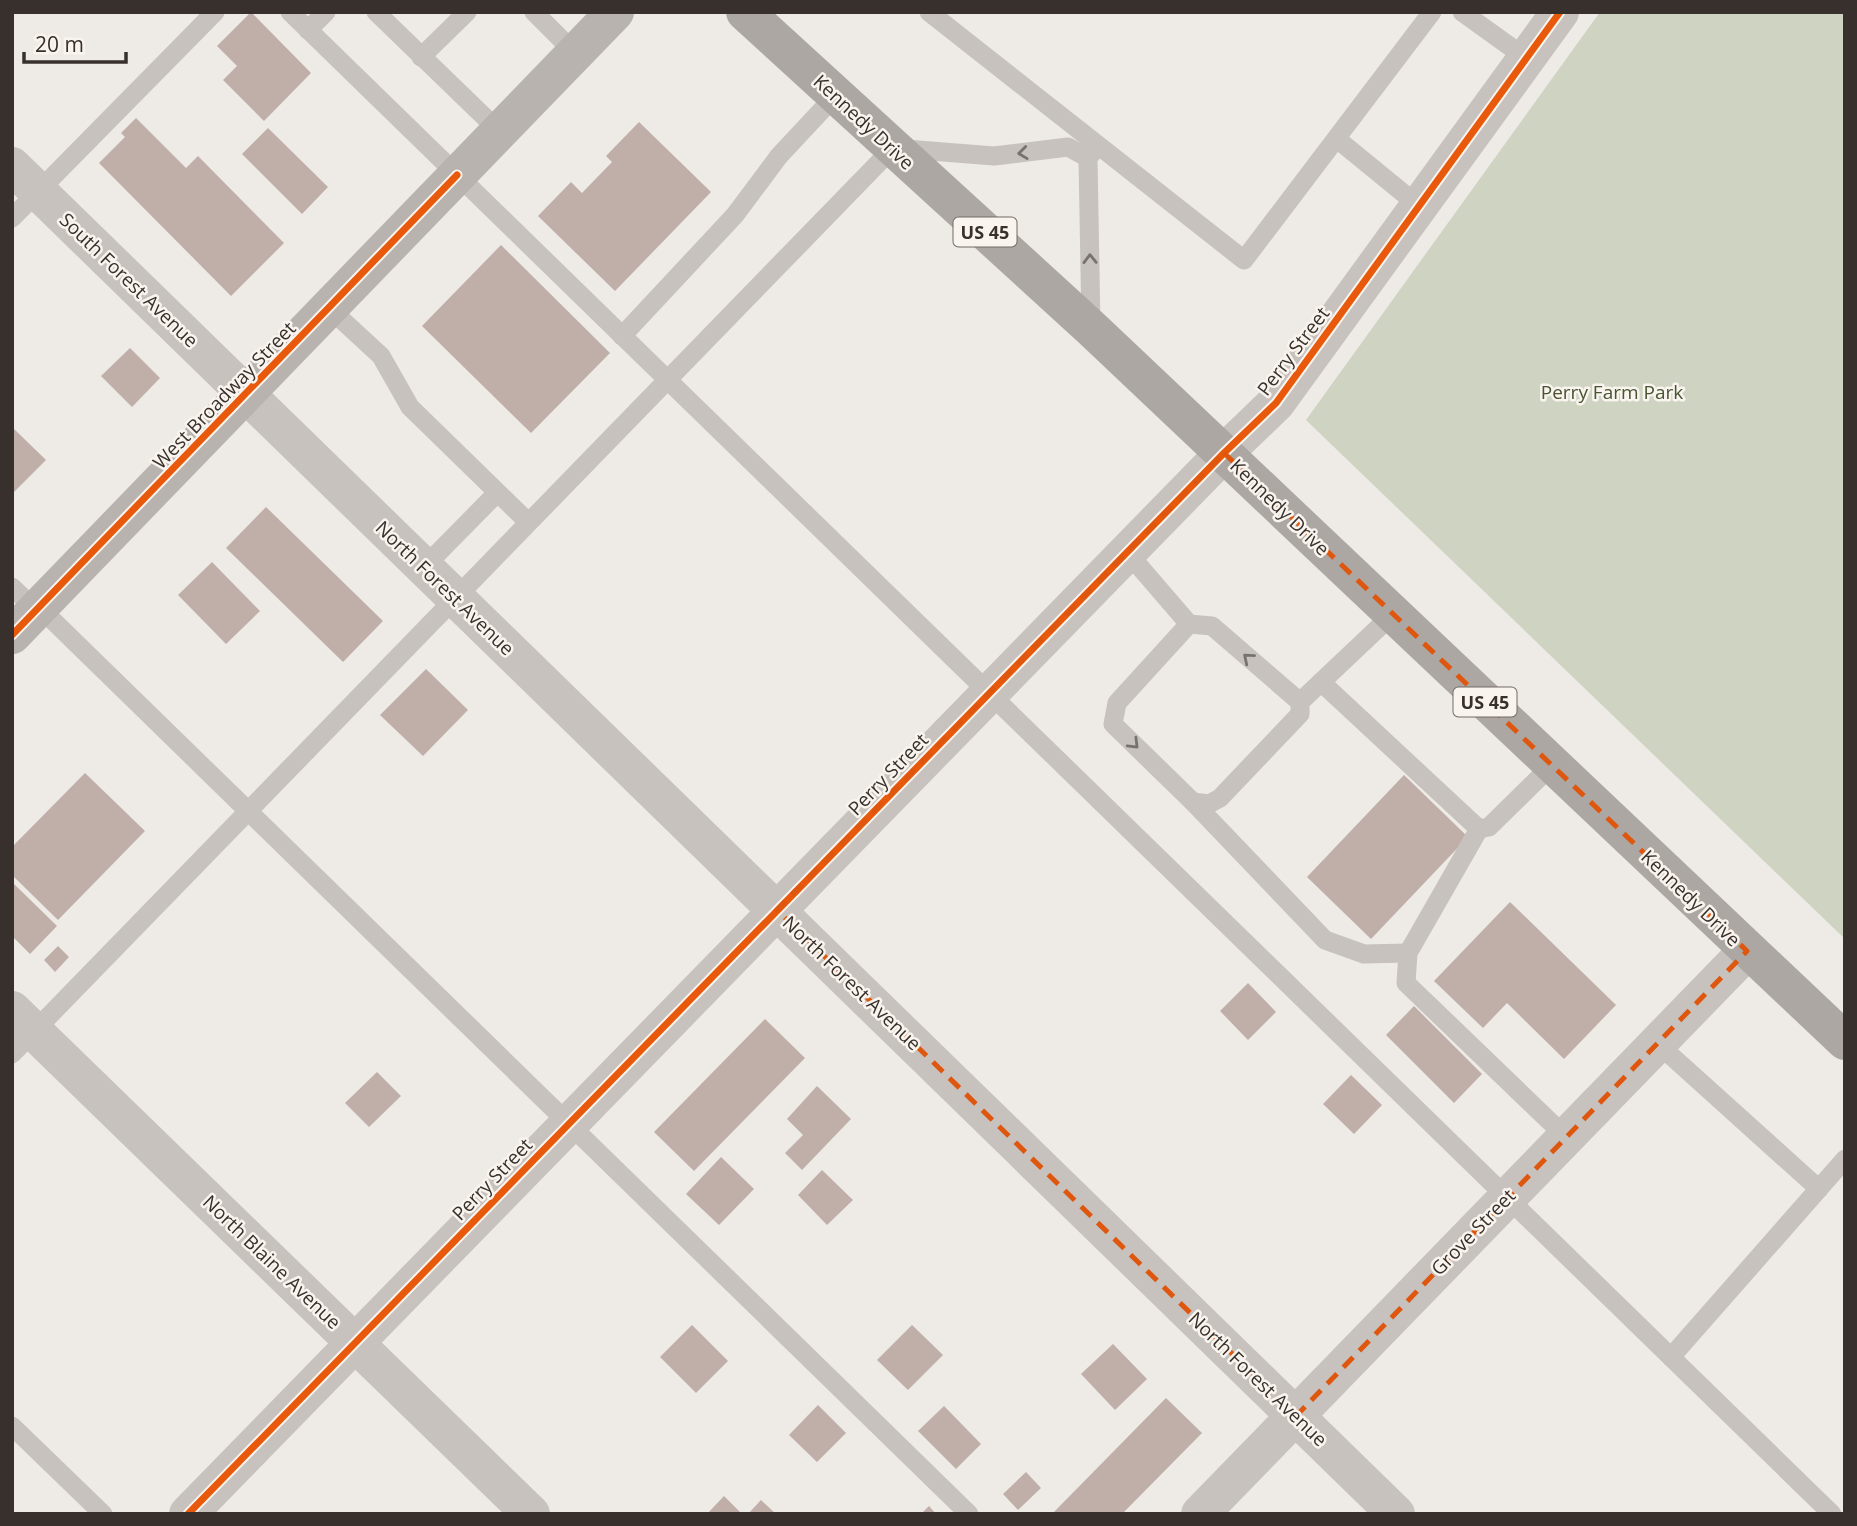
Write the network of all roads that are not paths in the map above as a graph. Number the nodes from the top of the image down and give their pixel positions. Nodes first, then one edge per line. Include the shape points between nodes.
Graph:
1 (215, 12) edge
2 (290, 12) edge
3 (326, 12) edge
4 (376, 12) edge
5 (467, 12) edge
6 (534, 12) edge
7 (615, 12) edge
8 (746, 12) edge
9 (929, 12) edge
10 (1432, 12) edge
11 (1462, 12) edge
12 (1560, 12) edge
13 (308, 30) junction
14 (575, 53) junction
15 (421, 57) junction
16 (1526, 58) junction
17 (836, 95) junction
18 (499, 131) junction
19 (1337, 139) junction
20 (893, 148) junction
21 (1093, 151) junction
22 (457, 175) junction
23 (21, 192) edge
24 (1419, 206) junction
25 (329, 308) junction
26 (1091, 328) junction
27 (622, 336) junction
28 (668, 380) junction
29 (247, 394) junction
30 (1224, 453) junction
31 (497, 493) junction
32 (528, 522) junction
33 (1127, 552) junction
34 (424, 567) junction
35 (456, 598) junction
36 (25, 610) edge
37 (1393, 614) junction
38 (1189, 624) junction
39 (1321, 682) junction
40 (989, 693) junction
41 (1300, 702) junction
42 (1552, 765) junction
43 (1193, 802) junction
44 (248, 811) junction
45 (1479, 829) junction
46 (777, 910) junction
47 (1747, 951) junction
48 (1408, 953) junction
49 (20, 1032) edge
50 (1845, 1041) edge
51 (1657, 1043) junction
52 (569, 1124) junction
53 (1566, 1137) junction
54 (1845, 1160) edge
55 (1819, 1189) junction
56 (1507, 1198) junction
57 (355, 1342) junction
58 (1671, 1357) junction
59 (1296, 1416) junction
60 (12, 1426) edge
61 (103, 1514) edge
62 (188, 1514) edge
63 (531, 1514) edge
64 (969, 1514) edge
65 (1200, 1514) edge
66 (1396, 1514) edge
67 (1832, 1514) edge

1 - 23 lane
2 - 13 lane
3 - 13 lane
4 - 15 lane
5 - 15 lane
6 - 14 lane
7 - 14 main road, West Broadway Street
8 - 17 main road, Kennedy Drive / US 45
9 - 21 lane
10 - 19 lane
11 - 16 lane
12 - 16 street, Perry Street
13 - 22 lane
14 - 18 main road, West Broadway Street
15 - 18 lane
16 - 24 street, Perry Street
17 - 20 main road, Kennedy Drive / US 45
17 - 27 lane via 779,156 735,215
18 - 22 main road, West Broadway Street
19 - 21 lane via 1244,260
19 - 24 lane
21 -> 20 lane via 1068,148 994,156
20 - 26 main road, Kennedy Drive / US 45
20 - 28 lane
26 -> 21 lane
22 - 25 main road, West Broadway Street
22 - 27 lane
23 - 29 street, South Forest Avenue
24 - 30 street, Perry Street via 1276,403
25 - 29 main road, West Broadway Street
25 - 31 lane via 381,356 410,407
26 - 30 main road, Kennedy Drive / US 45
27 - 28 lane
28 - 32 lane
28 - 40 lane
29 - 34 street, North Forest Avenue
29 - 36 main road, West Broadway Street
30 - 33 street, Perry Street
30 - 37 main road, Kennedy Drive / US 45
31 - 32 lane
31 - 34 lane
32 - 35 lane
33 - 38 lane
33 - 40 street, Perry Street
34 - 35 street, North Forest Avenue
35 - 44 lane
35 - 46 street, North Forest Avenue
36 - 44 lane
37 - 39 lane
37 - 42 main road, Kennedy Drive / US 45
41 -> 38 lane via 1212,626
38 -> 43 lane via 1117,702 1114,724
39 - 41 lane
39 - 45 lane
40 - 46 street, Perry Street
40 - 56 lane
41 - 43 lane via 1300,714 1220,798 1209,804
42 - 45 lane via 1489,827
42 - 47 main road, Kennedy Drive / US 45
43 - 48 lane via 1325,940 1364,954
44 - 49 lane
44 - 52 lane
45 - 48 lane
46 - 52 street, Perry Street
46 - 59 street, North Forest Avenue
47 - 50 main road, US 45
47 - 51 street, Grove Street
48 - 53 lane via 1406,983
49 - 57 street, North Blaine Avenue
51 - 53 street, Grove Street
51 - 55 lane
52 - 57 street, Perry Street
52 - 64 lane
53 - 56 street, Grove Street
54 - 55 lane
55 - 58 lane
56 - 58 lane
56 - 59 street, Grove Street
57 - 62 street, Perry Street
57 - 63 street, North Blaine Avenue
58 - 67 lane
59 - 65 street, Grove Street
59 - 66 street, North Forest Avenue
60 - 61 lane

